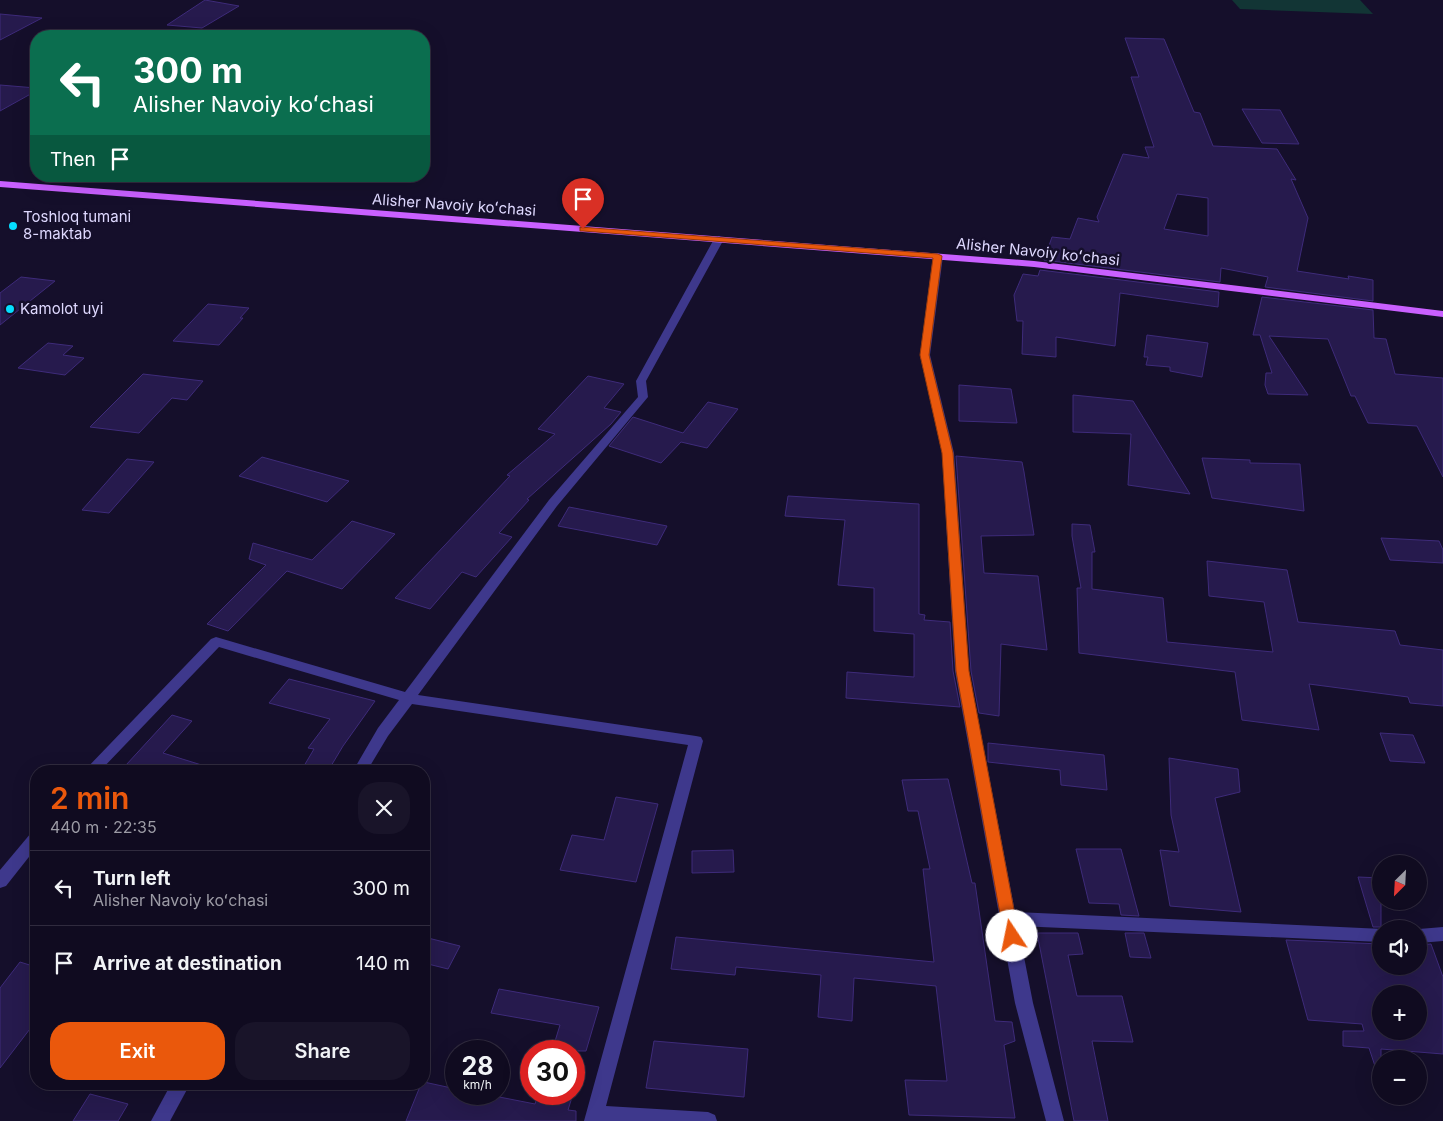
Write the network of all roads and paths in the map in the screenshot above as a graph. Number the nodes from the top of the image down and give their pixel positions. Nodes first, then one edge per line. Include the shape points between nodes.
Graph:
1 (0, 184) edge
2 (719, 239) junction
3 (938, 256) junction
4 (1443, 314) edge
5 (408, 698) junction
6 (97, 765) edge
7 (364, 765) edge
8 (30, 844) edge
9 (0, 882) edge
10 (1009, 920) junction
11 (1443, 934) edge
12 (1372, 935) edge
13 (1427, 935) edge
14 (178, 1090) edge
15 (594, 1118) edge
16 (160, 1121) edge
17 (708, 1121) edge
18 (1055, 1121) edge

1 - 2 main road, Alisher Navoiy koʻchasi
2 - 3 main road, Alisher Navoiy koʻchasi
2 - 5 street via 641,381 643,397 553,504
3 - 4 main road, Alisher Navoiy koʻchasi via 1034,264
3 - 10 street via 925,355 948,453 962,671
5 - 6 street via 216,642
5 - 7 street
5 - 15 street via 696,741
8 - 9 street
10 - 12 street
10 - 18 street via 1024,1003
11 - 13 street
14 - 16 street
15 - 17 street

